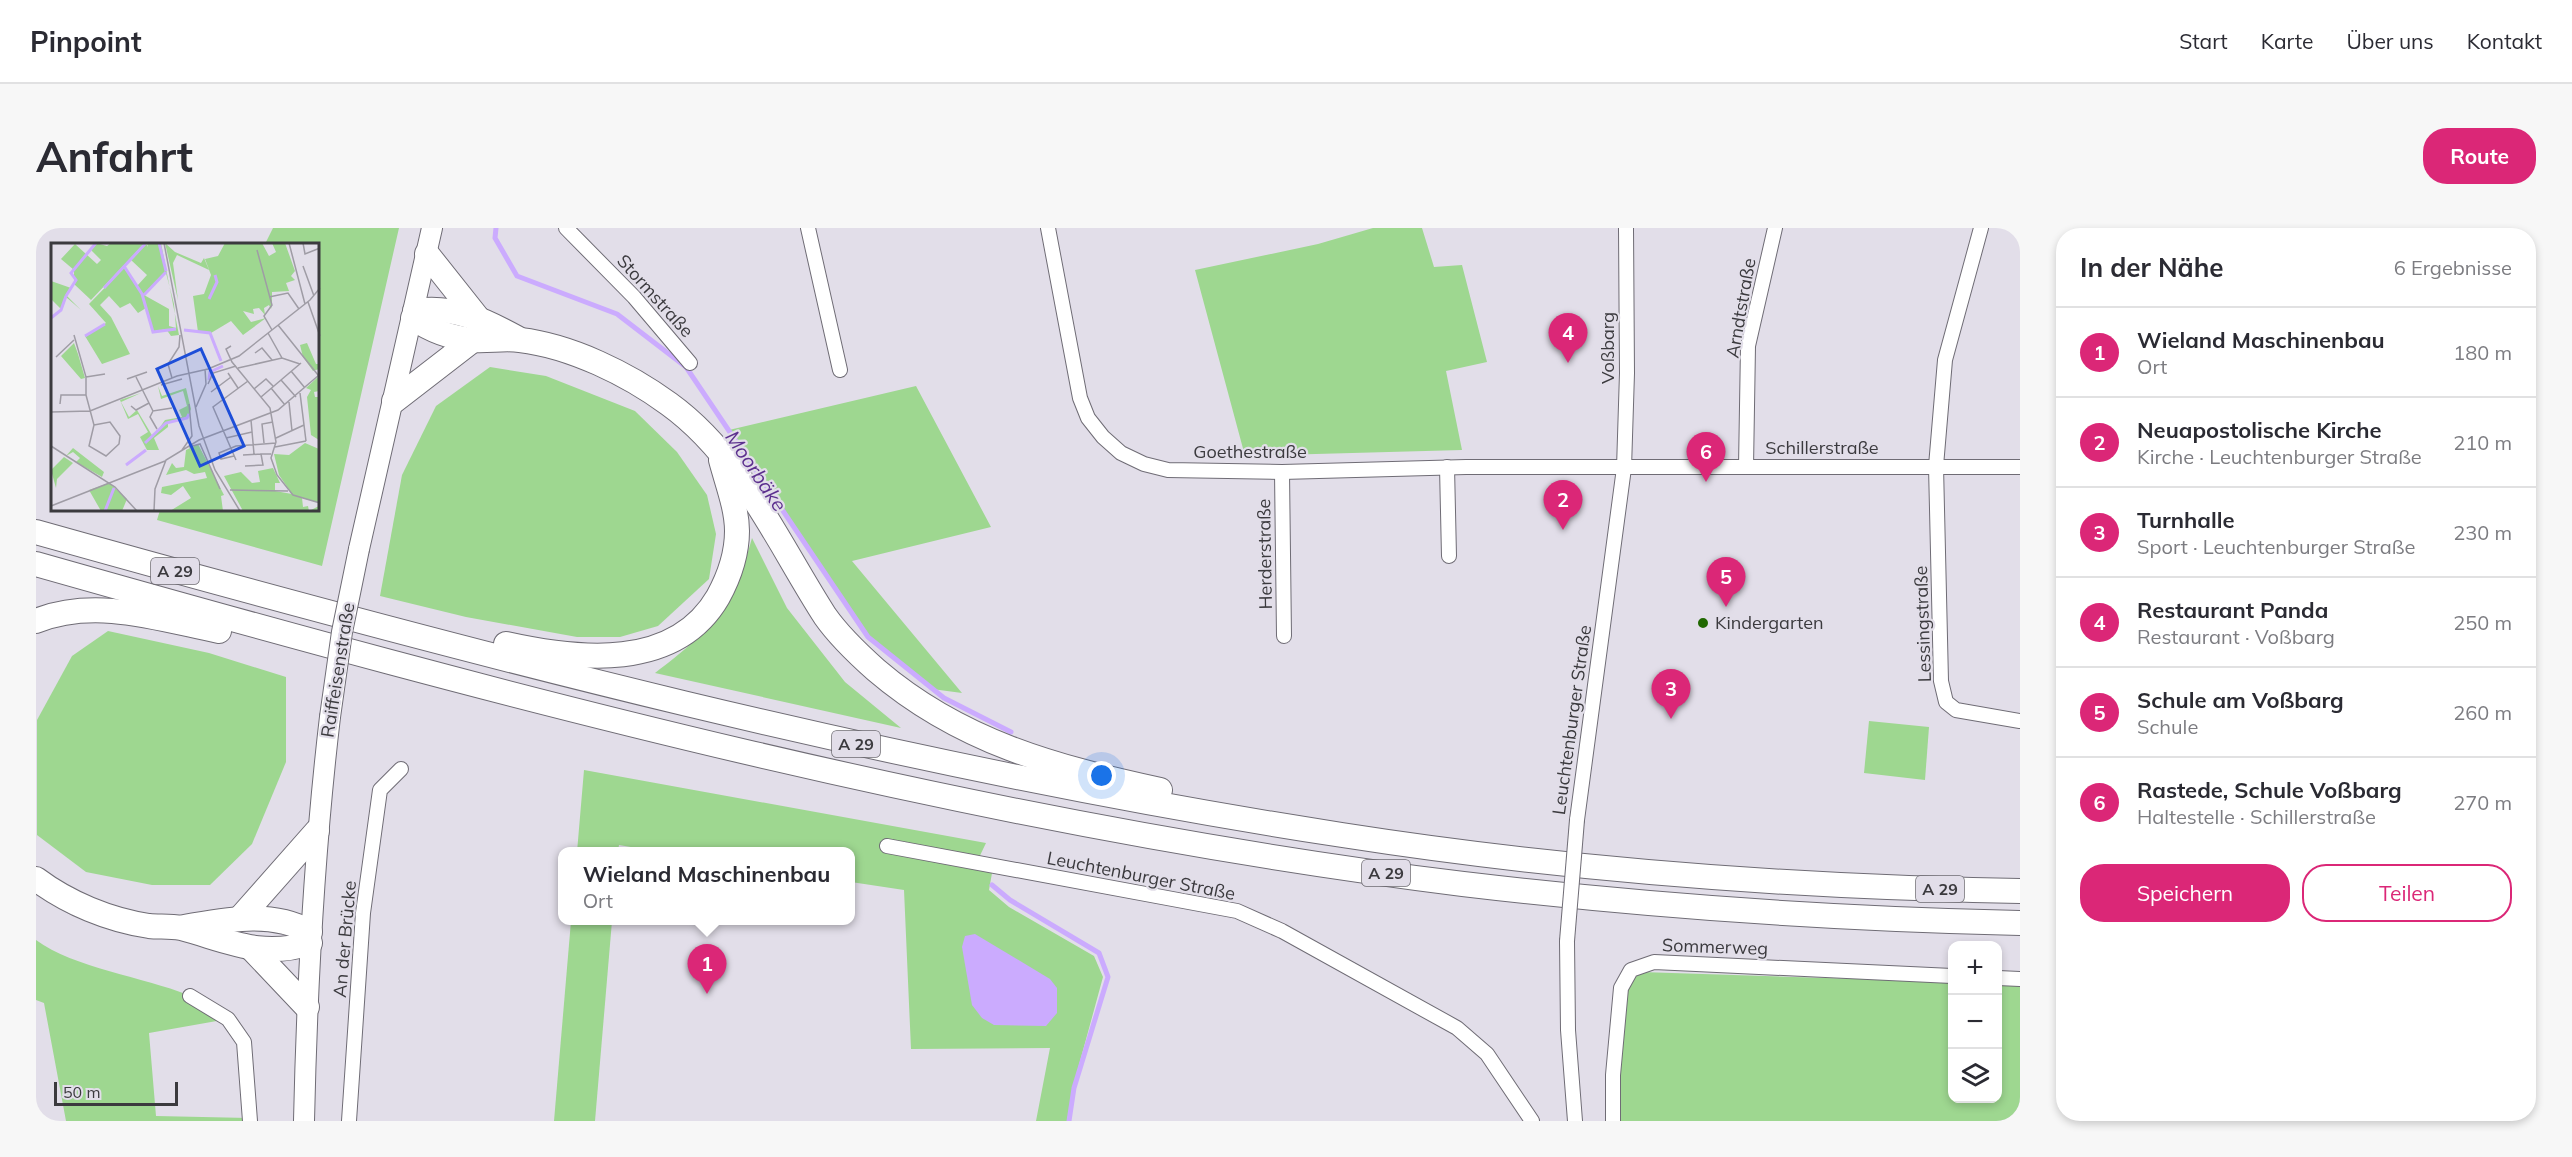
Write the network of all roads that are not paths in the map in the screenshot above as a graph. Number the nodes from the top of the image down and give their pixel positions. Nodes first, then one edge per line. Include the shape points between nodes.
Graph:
1 (432, 228) edge
2 (566, 228) edge
3 (808, 228) edge
4 (1048, 228) edge
5 (1626, 228) edge
6 (1775, 228) edge
7 (1981, 228) edge
8 (428, 254) junction
9 (414, 314) junction
10 (475, 328) junction
11 (690, 363) dead end
12 (840, 370) dead end
13 (394, 401) junction
14 (718, 452) junction
15 (1936, 466) junction
16 (1447, 467) junction
17 (1746, 467) junction
18 (2020, 467) edge
19 (1624, 468) junction
20 (1282, 472) junction
21 (36, 532) edge
22 (1449, 556) dead end
23 (36, 564) edge
24 (36, 621) edge
25 (373, 625) junction
26 (1284, 636) dead end
27 (363, 655) junction
28 (2020, 721) edge
29 (401, 769) dead end
30 (316, 831) junction
31 (1344, 836) junction
32 (887, 846) dead end
33 (36, 879) edge
34 (2020, 891) edge
35 (241, 917) junction
36 (2020, 922) edge
37 (178, 928) junction
38 (310, 937) junction
39 (252, 949) junction
40 (1948, 976) edge
41 (2002, 978) edge
42 (2020, 979) edge
43 (190, 996) dead end
44 (307, 1007) junction
45 (250, 1121) edge
46 (304, 1121) edge
47 (349, 1121) edge
48 (1532, 1121) edge
49 (1575, 1121) edge
50 (1613, 1121) edge

1 - 8 main road, Raiffeisenstraße
2 - 11 street, Stormstraße via 634,297
3 - 12 street
4 - 20 street, Goethestraße via 1080,398 1088,418 1103,437 1121,453 1168,470
5 - 19 street, Voßbarg
6 - 17 street, Arndtstraße via 1748,346
7 - 15 street via 1945,360
8 - 9 main road, Raiffeisenstraße
8 - 10 highway
9 - 10 highway, A 29 via 428,328
9 - 13 main road, Raiffeisenstraße
10 - 13 highway
10 - 14 highway, A 29 via 609,367 670,404
13 - 30 main road, Raiffeisenstraße, bridge via 342,632
14 - 25 highway, A 29 via 734,508 734,559 714,604 679,637 631,654 600,657 524,648 412,620
14 - 31 highway via 749,489 827,619 859,655 936,715 984,740 1046,763 1179,794 1312,815
15 - 17 street, Schillerstraße
15 - 18 street, Schillerstraße
15 - 28 street, Lessingstraße via 1941,681 1946,702 1966,713
16 - 19 street, Goethestraße
16 - 20 street, Goethestraße
16 - 22 street
17 - 19 street, Schillerstraße
19 - 49 street, Leuchtenburger Straße, bridge via 1577,820 1567,941
20 - 26 street, Herderstraße
21 - 25 highway, A 29
23 - 27 highway, A 29
24 - 27 highway, A 29 via 69,611 103,610 139,614 301,652
25 - 31 highway, A 29 via 638,694 946,764
27 - 36 highway, A 29 via 641,727 960,799 1339,867 1628,902 1859,919
29 - 47 street, An der Brücke via 380,790 363,913
30 - 35 highway
30 - 38 main road, Raiffeisenstraße
31 - 34 highway, A 29 via 1631,870 1861,887
32 - 48 street, Leuchtenburger Straße via 1237,911 1282,931 1457,1028 1487,1054
33 - 37 highway via 53,892 116,918
35 - 37 highway
35 - 38 highway via 293,924
37 - 39 highway
38 - 39 highway via 294,948
38 - 44 main road, Raiffeisenstraße
39 - 44 highway
40 - 50 street, Sommerweg via 1654,962 1631,970 1621,988
41 - 42 street
43 - 45 street via 228,1019 244,1042
44 - 46 main road, Raiffeisenstraße

